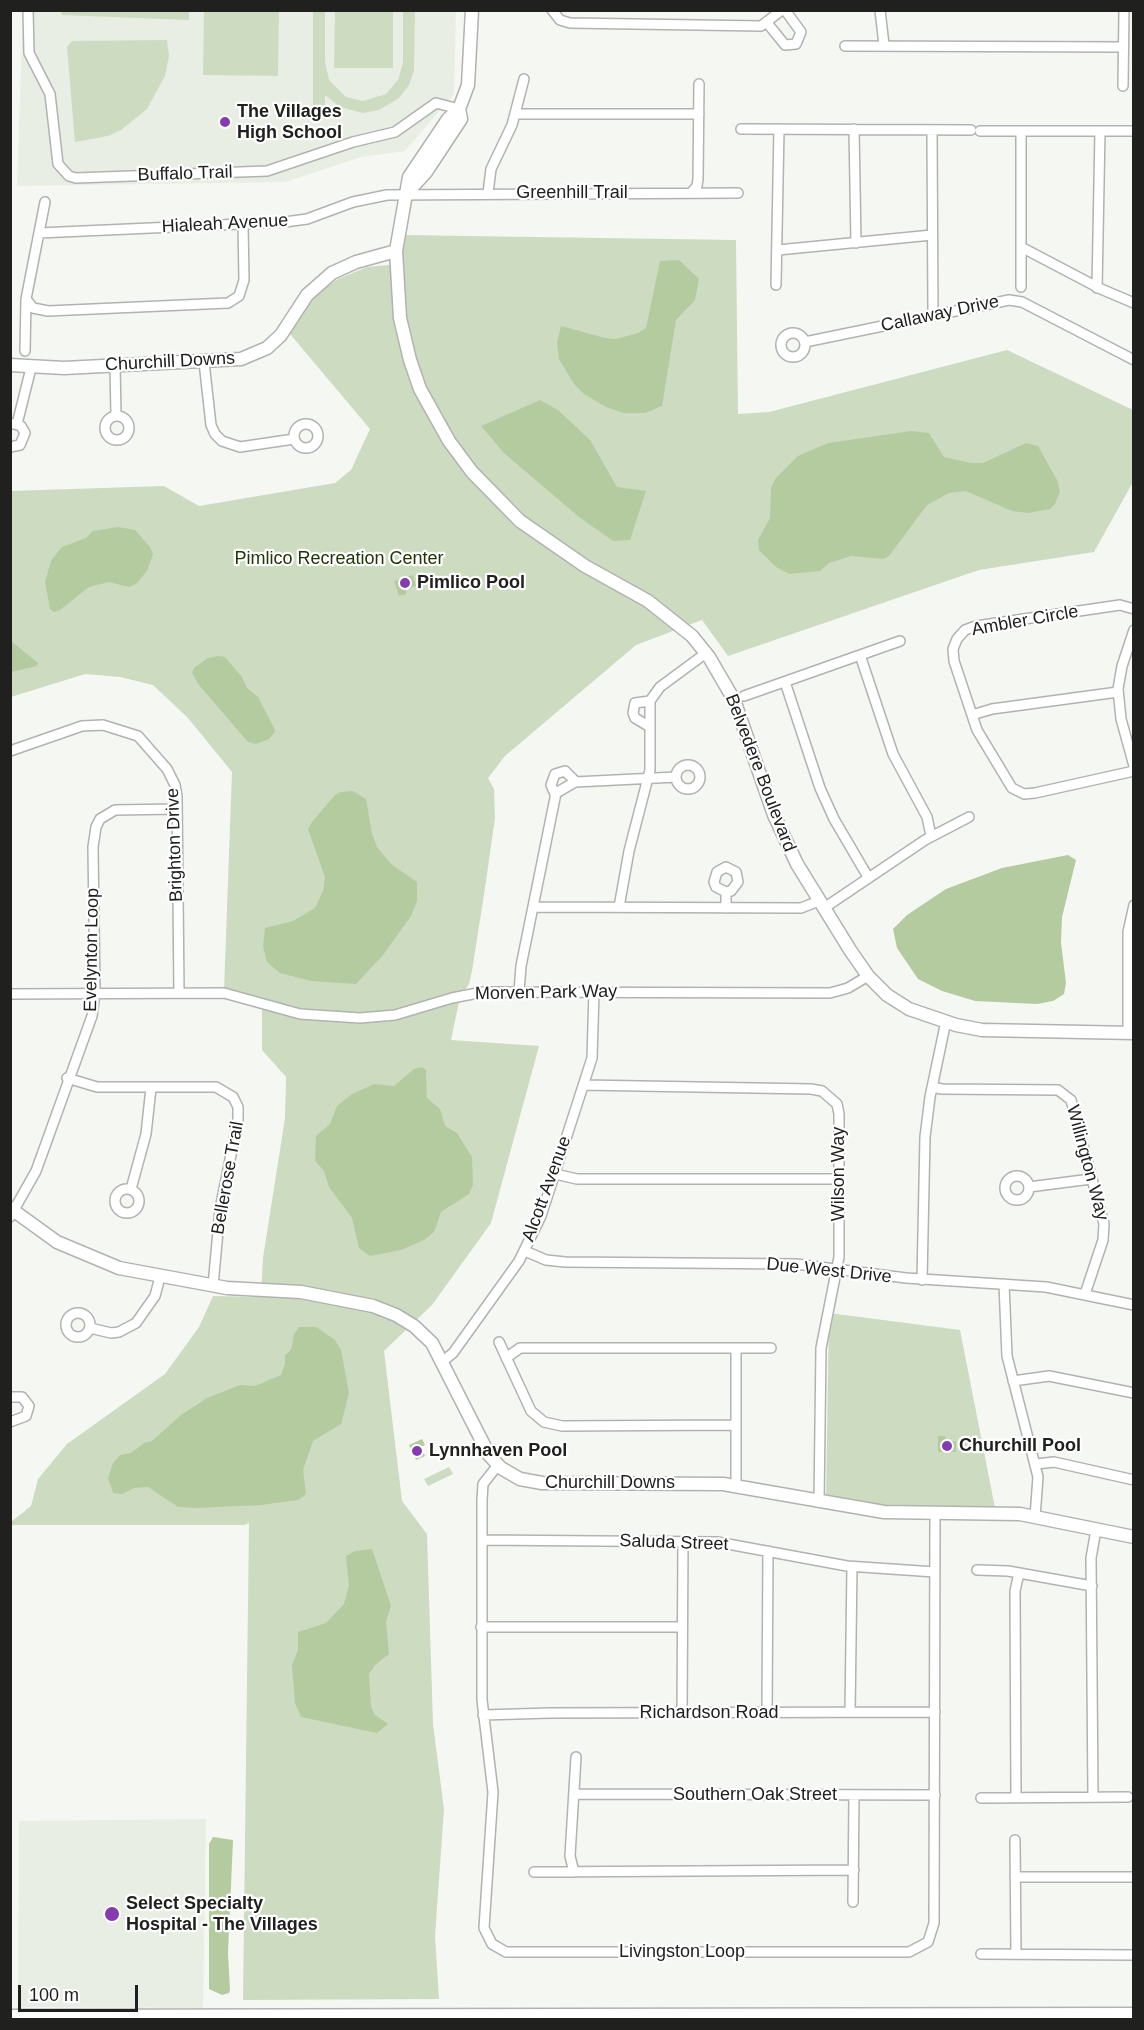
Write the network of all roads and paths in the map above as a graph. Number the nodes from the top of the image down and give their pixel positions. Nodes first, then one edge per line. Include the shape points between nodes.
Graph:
1 (28, 10) edge
2 (472, 10) edge
3 (552, 10) edge
4 (784, 10) edge
5 (880, 10) edge
6 (1124, 10) edge
7 (768, 24) junction
8 (845, 45) dead end
9 (884, 45) junction
10 (1123, 47) junction
11 (524, 79) dead end
12 (699, 84) dead end
13 (1123, 86) dead end
14 (459, 109) junction
15 (516, 114) junction
16 (699, 114) junction
17 (741, 129) dead end
18 (779, 129) junction
19 (855, 129) junction
20 (932, 130) junction
21 (1021, 131) junction
22 (1100, 131) junction
23 (1134, 131) edge
24 (488, 193) junction
25 (691, 193) junction
26 (738, 193) dead end
27 (406, 194) junction
28 (45, 202) dead end
29 (243, 224) junction
30 (39, 233) junction
31 (932, 235) junction
32 (856, 243) junction
33 (1021, 247) junction
34 (778, 250) junction
35 (396, 251) junction
36 (776, 285) dead end
37 (1021, 287) dead end
38 (1098, 288) junction
39 (26, 299) junction
40 (1134, 303) edge
41 (933, 316) junction
42 (805, 342) dead end
43 (25, 351) dead end
44 (1134, 360) edge
45 (204, 362) junction
46 (10, 365) edge
47 (115, 365) junction
48 (30, 368) junction
49 (116, 416) dead end
50 (14, 423) edge
51 (294, 439) dead end
52 (10, 447) edge
53 (1134, 609) edge
54 (1134, 630) edge
55 (900, 641) dead end
56 (706, 653) junction
57 (860, 655) junction
58 (785, 682) junction
59 (1118, 692) junction
60 (744, 696) dead end
61 (650, 701) junction
62 (972, 715) junction
63 (650, 727) junction
64 (10, 751) edge
65 (1134, 766) edge
66 (1134, 771) edge
67 (676, 777) dead end
68 (648, 780) junction
69 (576, 782) junction
70 (555, 794) junction
71 (177, 809) junction
72 (969, 818) dead end
73 (931, 836) junction
74 (868, 877) junction
75 (726, 892) dead end
76 (821, 904) junction
77 (1134, 905) edge
78 (533, 907) junction
79 (619, 907) junction
80 (726, 908) junction
81 (868, 976) junction
82 (519, 992) junction
83 (594, 992) junction
84 (95, 993) junction
85 (179, 993) junction
86 (10, 994) edge
87 (946, 1022) junction
88 (1131, 1033) edge
89 (68, 1078) junction
90 (583, 1085) junction
91 (932, 1087) junction
92 (151, 1088) junction
93 (555, 1174) junction
94 (839, 1179) junction
95 (1091, 1179) junction
96 (1029, 1187) dead end
97 (130, 1189) dead end
98 (12, 1212) edge
99 (525, 1251) junction
100 (837, 1270) junction
101 (160, 1277) junction
102 (922, 1280) junction
103 (1004, 1284) junction
104 (213, 1286) junction
105 (1085, 1294) junction
106 (1134, 1305) edge
107 (90, 1328) dead end
108 (499, 1342) dead end
109 (736, 1348) junction
110 (771, 1348) dead end
111 (506, 1358) junction
112 (442, 1361) junction
113 (1012, 1382) junction
114 (1134, 1393) edge
115 (10, 1397) edge
116 (10, 1422) edge
117 (736, 1425) junction
118 (1036, 1464) junction
119 (498, 1465) junction
120 (1134, 1480) edge
121 (736, 1486) junction
122 (819, 1502) junction
123 (936, 1513) junction
124 (1035, 1516) junction
125 (1096, 1530) junction
126 (1134, 1537) edge
127 (482, 1540) junction
128 (683, 1542) junction
129 (768, 1551) junction
130 (852, 1567) junction
131 (977, 1570) dead end
132 (935, 1572) junction
133 (1019, 1573) junction
134 (1092, 1586) junction
135 (481, 1627) junction
136 (682, 1627) junction
137 (766, 1712) junction
138 (850, 1712) junction
139 (935, 1712) junction
140 (682, 1713) junction
141 (483, 1715) junction
142 (576, 1757) dead end
143 (574, 1794) junction
144 (854, 1795) junction
145 (935, 1795) junction
146 (1093, 1797) junction
147 (1128, 1797) dead end
148 (981, 1798) dead end
149 (1016, 1798) junction
150 (1015, 1840) dead end
151 (854, 1870) junction
152 (534, 1872) dead end
153 (573, 1872) junction
154 (1015, 1877) junction
155 (1134, 1877) edge
156 (854, 1902) dead end
157 (981, 1954) dead end
158 (1016, 1954) junction
159 (1134, 1954) edge
160 (1134, 2014) edge
161 (10, 2016) edge
162 (376, 2018) edge
163 (486, 2018) edge
164 (714, 2018) edge

1 - 14 street, Buffalo Trail via 29,53 50,94 58,164 76,178 267,171 395,132 436,103
2 - 14 street, Belvedere Boulevard via 468,85
3 - 7 street via 560,20 570,23
4 - 7 street
4 - 7 street via 801,32 796,44 785,45
5 - 9 street
6 - 10 street
8 - 9 street
9 - 10 street
10 - 13 street
11 - 15 street
12 - 16 street
14 - 27 street, Belvedere Boulevard via 409,177
15 - 16 street
15 - 24 street via 491,169
16 - 25 street via 698,179
17 - 18 street
18 - 19 street
18 - 34 street
19 - 20 street
19 - 32 street
20 - 21 street
20 - 31 street
21 - 22 street
21 - 33 street
22 - 23 street
22 - 38 street
24 - 25 street, Greenhill Trail
24 - 27 street, Greenhill Trail
25 - 26 street, Greenhill Trail
27 - 29 street, Hialeah Avenue via 372,197 307,219
27 - 35 street, Belvedere Boulevard
28 - 30 street
29 - 30 street, Hialeah Avenue
29 - 39 street via 244,280 239,296 228,303 48,311 33,308
30 - 39 street
31 - 32 street
31 - 41 street
32 - 34 street
33 - 37 street
33 - 38 street
34 - 36 street
35 - 45 street, Churchill Downs via 356,262 320,282 267,348 241,359
35 - 56 street, Belvedere Boulevard via 400,318 417,379 449,441 471,472 520,521 585,566 648,601 679,624
38 - 40 street
39 - 43 street
41 - 42 street, Callaway Drive
41 - 44 street, Callaway Drive via 1015,300
45 - 47 street, Churchill Downs
45 - 51 street via 211,425 222,441 240,447
46 - 48 street, Churchill Downs
47 - 48 street, Churchill Downs
47 - 49 street
48 - 50 street
50 - 52 street via 23,429 24,438 20,445
53 - 62 street, Ambler Circle via 1120,606 994,622 965,630 953,649
54 - 59 street
55 - 57 street
56 - 61 street via 660,687
56 - 76 street, Belvedere Boulevard via 734,700 784,841
57 - 58 street
57 - 73 street via 893,754 927,817
58 - 60 street
58 - 74 street via 820,788
59 - 62 street
59 - 65 street
61 - 63 street
61 - 63 street via 635,703 633,713
62 - 66 street, Ambler Circle via 1001,774 1012,788 1024,794
63 - 68 street via 652,760
64 - 71 street, Brighton Drive via 91,724 128,731 145,742 172,777
67 - 68 street
68 - 69 street
68 - 79 street
69 - 70 street
69 - 70 street via 565,771 555,774 551,785
70 - 78 street
71 - 84 street, Evelynton Loop via 115,810 96,826
71 - 85 street, Brighton Drive
72 - 73 street
73 - 74 street
74 - 76 street
75 - 80 street
76 - 80 street via 801,908
76 - 81 street, Belvedere Boulevard
77 - 88 street via 1128,932
78 - 79 street
78 - 82 street
79 - 80 street
81 - 83 street, Morven Park Way via 830,993
81 - 87 street, Belvedere Boulevard via 909,1010
82 - 83 street, Morven Park Way
82 - 85 street, Morven Park Way via 467,994 405,1012 360,1018 300,1014 224,993
83 - 90 street, Alcott Avenue via 594,1048
84 - 85 street, Morven Park Way
84 - 86 street, Morven Park Way
84 - 89 street, Evelynton Loop via 90,1026
87 - 88 street, Belvedere Boulevard via 1008,1032
87 - 91 street
89 - 92 street, Bellerose Trail via 97,1087
89 - 98 street, Evelynton Loop via 36,1171
90 - 93 street, Alcott Avenue
90 - 94 street, Wilson Way via 822,1091 837,1104 839,1114
91 - 95 street, Willington Way via 1064,1093 1075,1107
91 - 102 street via 923,1160
92 - 97 street via 146,1134
92 - 104 street, Bellerose Trail via 216,1087 237,1102 238,1120 220,1209
93 - 94 street via 577,1179
93 - 99 street, Alcott Avenue
94 - 100 street, Wilson Way
95 - 96 street
95 - 105 street, Willington Way via 1104,1232
98 - 101 street, Churchill Downs via 87,1257
99 - 100 street, Due West Drive via 546,1260 565,1262 777,1264
99 - 112 street, Alcott Avenue via 453,1353
100 - 102 street, Due West Drive
100 - 122 street, Wilson Way via 822,1341
101 - 104 street, Churchill Downs
101 - 107 street via 154,1296 136,1323 111,1333
102 - 103 street, Due West Drive
103 - 105 street, Due West Drive
103 - 113 street via 1005,1335
104 - 112 street, Churchill Downs via 301,1292 385,1310 424,1335
105 - 106 street, Due West Drive
108 - 111 street
109 - 110 street
109 - 111 street via 520,1348
109 - 117 street
111 - 117 street via 531,1411 544,1422
112 - 119 street, Churchill Downs via 484,1448
113 - 114 street via 1049,1376
113 - 118 street
115 - 116 street via 22,1397 28,1406 26,1416
117 - 121 street
118 - 120 street via 1054,1462
118 - 124 street
119 - 121 street, Churchill Downs via 520,1479 542,1483
119 - 127 street, Livingston Loop via 483,1484
121 - 122 street, Churchill Downs
122 - 123 street, Churchill Downs via 884,1512
123 - 124 street, Churchill Downs
123 - 132 street, Livingston Loop
124 - 125 street, Churchill Downs
125 - 126 street, Churchill Downs
125 - 134 street
127 - 128 street, Saluda Street
127 - 135 street, Livingston Loop
128 - 129 street, Saluda Street via 717,1542
128 - 136 street
129 - 130 street, Saluda Street
129 - 137 street
130 - 132 street, Saluda Street
130 - 138 street
131 - 133 street
132 - 139 street, Livingston Loop
133 - 134 street
133 - 149 street via 1015,1591
134 - 146 street
135 - 136 street
135 - 141 street, Livingston Loop
136 - 140 street
137 - 138 street, Richardson Road
137 - 140 street, Richardson Road
138 - 139 street, Richardson Road
139 - 145 street, Livingston Loop
140 - 141 street, Richardson Road
141 - 145 street, Livingston Loop via 493,1792 484,1928 488,1940 506,1952 916,1950 934,1930
142 - 143 street
143 - 144 street, Southern Oak Street
143 - 153 street via 570,1856
144 - 145 street, Southern Oak Street
144 - 151 street
146 - 147 street
146 - 149 street
148 - 149 street
150 - 154 street
151 - 153 street
151 - 156 street
152 - 153 street
154 - 155 street
154 - 158 street
157 - 158 street
158 - 159 street
160 - 164 street
161 - 162 street
162 - 163 street
163 - 164 street

